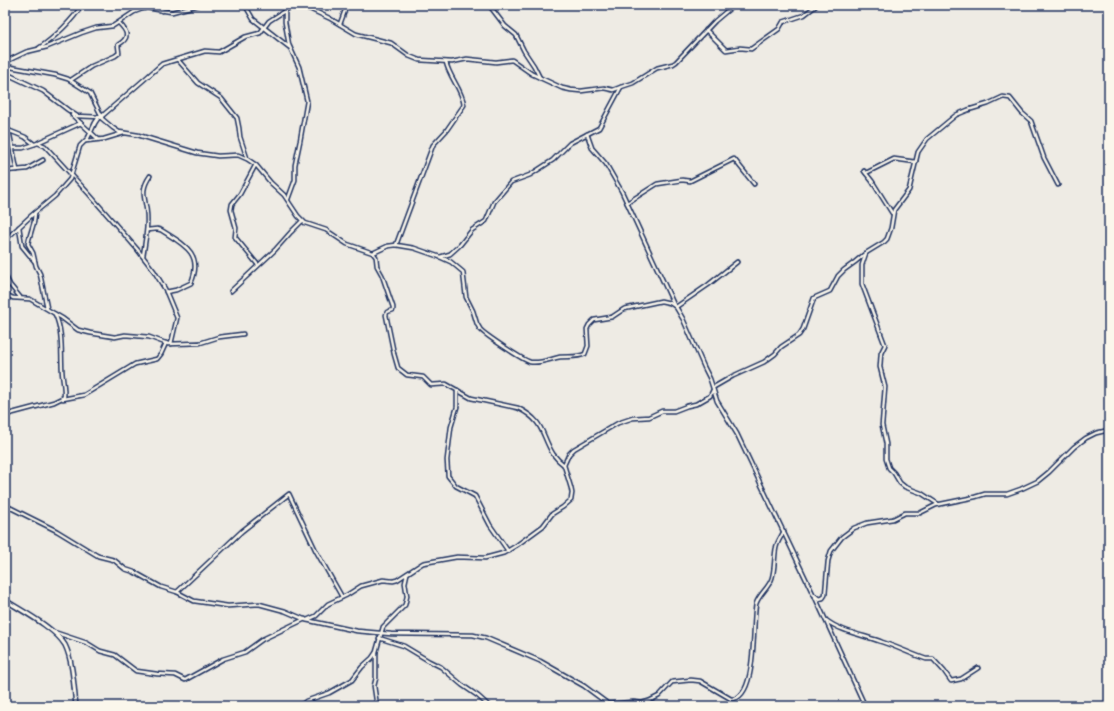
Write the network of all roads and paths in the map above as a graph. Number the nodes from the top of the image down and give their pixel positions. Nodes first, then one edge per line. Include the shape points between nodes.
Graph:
1 (82, 5) edge
2 (159, 5) edge
3 (198, 5) edge
4 (245, 5) edge
5 (285, 5) edge
6 (296, 5) edge
7 (347, 5) edge
8 (489, 5) edge
9 (734, 5) edge
10 (817, 5) edge
11 (285, 10) junction
12 (162, 12) junction
13 (119, 23) junction
14 (340, 24) junction
15 (264, 28) junction
16 (706, 30) junction
17 (290, 48) junction
18 (38, 49) junction
19 (178, 60) junction
20 (5, 62) edge
21 (446, 62) junction
22 (5, 66) edge
23 (5, 73) edge
24 (540, 78) junction
25 (71, 80) junction
26 (621, 87) junction
27 (68, 110) junction
28 (101, 117) junction
29 (81, 123) junction
30 (5, 129) edge
31 (9, 131) junction
32 (125, 132) junction
33 (90, 133) junction
34 (587, 134) junction
35 (98, 139) junction
36 (86, 141) junction
37 (38, 142) junction
38 (34, 144) junction
39 (12, 148) junction
40 (247, 159) junction
41 (43, 160) dead end
42 (916, 162) junction
43 (256, 165) junction
44 (17, 170) junction
45 (5, 171) edge
46 (72, 176) junction
47 (150, 176) dead end
48 (754, 184) dead end
49 (1058, 185) dead end
50 (288, 200) junction
51 (627, 203) junction
52 (35, 213) junction
53 (893, 213) junction
54 (302, 221) junction
55 (18, 227) junction
56 (147, 230) junction
57 (5, 240) edge
58 (396, 245) junction
59 (373, 253) junction
60 (866, 253) junction
61 (142, 256) junction
62 (440, 257) junction
63 (737, 262) dead end
64 (36, 264) junction
65 (258, 265) junction
66 (5, 275) edge
67 (231, 291) dead end
68 (166, 292) junction
69 (5, 294) edge
70 (20, 298) junction
71 (675, 307) junction
72 (47, 308) junction
73 (55, 314) junction
74 (243, 334) dead end
75 (166, 343) junction
76 (171, 344) junction
77 (714, 387) junction
78 (456, 390) junction
79 (62, 399) junction
80 (5, 415) edge
81 (1109, 430) edge
82 (564, 465) junction
83 (939, 504) junction
84 (5, 505) edge
85 (784, 531) junction
86 (508, 551) junction
87 (408, 573) junction
88 (177, 592) junction
89 (814, 595) junction
90 (342, 597) junction
91 (5, 600) edge
92 (306, 620) junction
93 (826, 620) junction
94 (53, 632) junction
95 (380, 634) junction
96 (379, 638) junction
97 (376, 653) junction
98 (978, 668) dead end
99 (610, 705) edge
100 (76, 706) edge
101 (300, 706) edge
102 (376, 706) edge
103 (489, 706) edge
104 (865, 706) edge

1 - 18 street via 56,35
2 - 12 street
3 - 12 street via 178,12
4 - 15 street via 253,19
5 - 11 street
6 - 11 street
6 - 14 street
7 - 14 street
8 - 24 street via 505,26 516,35
9 - 16 street
10 - 16 street via 804,15 783,22 779,29 752,49 726,50
11 - 15 street via 269,21
11 - 17 street
12 - 13 street via 142,9
13 - 18 street via 96,28
13 - 25 street via 126,35 124,41 118,45 119,53
14 - 21 street via 358,35 391,43 414,59
15 - 17 street
15 - 19 street via 260,33 245,37 219,52 204,51
16 - 26 street via 676,62 657,68 633,83
17 - 50 street via 299,67 307,101 295,165 296,180
18 - 20 street
19 - 28 street via 158,67
19 - 40 street via 198,84 221,98 236,118
21 - 24 street via 467,59 496,62 512,60
21 - 58 street via 464,105 433,145
22 - 25 street
23 - 27 street via 43,91
24 - 26 street via 576,91 604,88 613,90
25 - 28 street via 90,93
26 - 34 street via 600,127
27 - 28 street via 80,117
27 - 29 street
28 - 32 street via 116,130
28 - 33 street
29 - 33 street
29 - 37 street
30 - 31 street
31 - 38 street via 28,138
31 - 39 street
32 - 35 street
32 - 40 street via 197,153 238,155
33 - 35 street
33 - 36 street
34 - 51 street via 592,148 606,164
34 - 62 street via 570,143 553,160 534,172 511,182 494,202 486,221 472,230 457,248
35 - 36 street
36 - 46 street via 80,147
37 - 38 street
37 - 46 street via 45,146
38 - 39 street
39 - 44 street
40 - 43 street
41 - 44 street via 27,169
42 - 49 street via 922,144 950,118 1006,96 1031,121 1044,158
42 - 53 street via 909,190
42 - 53 street via 894,159 865,172
43 - 50 street
43 - 65 street via 232,204 231,210 236,237
44 - 45 street
46 - 52 street via 55,196
46 - 61 street
47 - 56 street via 144,187
48 - 51 street via 734,159 690,181 656,185
50 - 54 street
51 - 71 street
52 - 55 street
52 - 64 street via 28,242
53 - 60 street via 887,239
54 - 59 street via 326,230 348,244
54 - 65 street
55 - 57 street
55 - 64 street via 22,246
56 - 61 street
56 - 68 street via 161,230 187,247 193,256 196,269 191,283
58 - 59 street
58 - 62 street
59 - 78 street via 392,305 393,310 387,312 386,316 398,368 407,375 423,377 431,385 446,384
60 - 77 street via 841,272 830,291 814,298 799,335 764,362
60 - 83 street via 862,265 862,284 885,346 881,353 880,367 885,387 882,425 886,458 889,468 900,484
61 - 68 street
62 - 71 street via 452,262 463,272 464,292 480,330 529,362 585,354 588,346 588,325 594,320 612,317 624,310 654,302 670,302
63 - 71 street
64 - 72 street via 42,278
65 - 67 street
66 - 70 street
68 - 76 street via 177,318
69 - 70 street
70 - 72 street via 30,299
71 - 77 street
72 - 73 street
73 - 75 street via 84,332 108,336 149,337
73 - 79 street via 60,328 65,389
74 - 76 street via 200,343
75 - 76 street
75 - 79 street via 157,359 136,364 84,395
77 - 82 street via 710,396 696,404 618,423 572,451
77 - 85 street via 717,401 737,434
78 - 82 street via 472,398 518,408 531,415 543,430 552,453
78 - 86 street via 457,407 451,427 448,476 456,486 475,496 490,525
79 - 80 street
81 - 83 street via 1086,438 1049,472 1021,489 1007,494 985,494
82 - 86 street via 571,488 571,500 552,514 543,526
83 - 89 street via 920,513 905,513 893,519 865,523 846,533 837,541 829,556 825,595 820,599
84 - 88 street via 98,556 114,560 125,569
85 - 89 street
85 - 99 street via 776,546 772,579 756,604 750,676 739,697 731,699 700,681 691,680 672,682 659,696 649,701
86 - 87 street via 485,558 457,557 423,563
87 - 90 street via 395,581 383,580 366,584
87 - 95 street via 405,580 408,596 405,605 383,626
88 - 90 street via 242,531 289,494 316,551
88 - 92 street via 199,602 228,606 259,604
89 - 93 street
90 - 92 street
91 - 94 street
92 - 94 street via 263,639 244,652 222,659 185,680 175,675 136,671 115,655
92 - 95 street
93 - 98 street via 902,651 926,659 932,658 951,681 961,679
93 - 104 street
94 - 100 street via 67,650
95 - 96 street
95 - 99 street via 473,635 486,638 540,661
96 - 97 street
96 - 103 street via 404,646 441,667
97 - 101 street via 352,680
97 - 102 street

